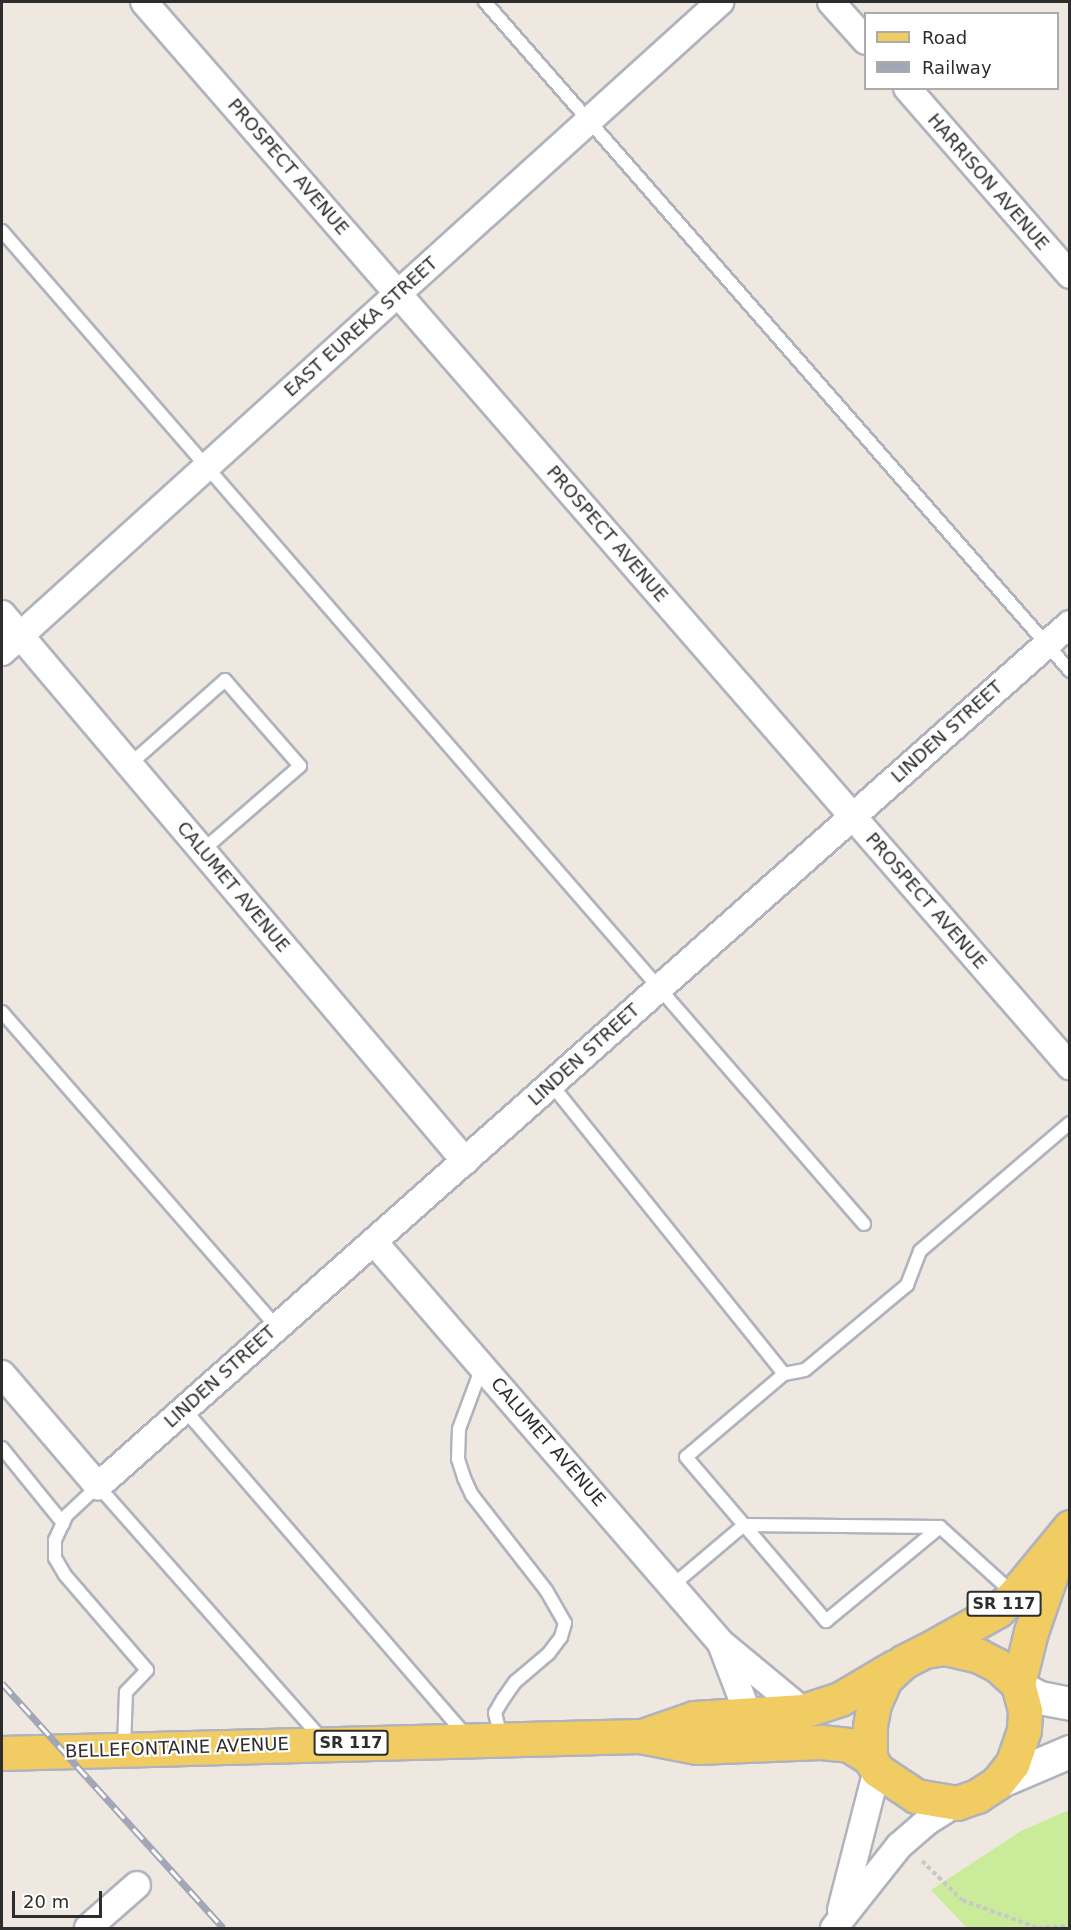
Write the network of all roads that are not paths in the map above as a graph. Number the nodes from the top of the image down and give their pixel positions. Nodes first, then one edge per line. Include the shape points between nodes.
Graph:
1 (144, 2) edge
2 (485, 2) edge
3 (720, 2) edge
4 (831, 2) edge
5 (864, 39) edge
6 (909, 90) edge
7 (589, 120) junction
8 (2, 231) edge
9 (1070, 275) edge
10 (398, 294) junction
11 (207, 467) junction
12 (2, 614) edge
13 (1070, 624) edge
14 (20, 635) junction
15 (1046, 645) junction
16 (2, 652) edge
17 (1070, 671) edge
18 (129, 765) junction
19 (852, 817) junction
20 (202, 851) junction
21 (659, 988) junction
22 (2, 1012) edge
23 (1070, 1066) edge
24 (551, 1084) junction
25 (1070, 1123) edge
26 (465, 1161) junction
27 (864, 1224) dead end
28 (374, 1242) junction
29 (277, 1327) junction
30 (482, 1367) junction
31 (2, 1374) edge
32 (784, 1374) junction
33 (184, 1409) junction
34 (2, 1448) edge
35 (98, 1486) junction
36 (63, 1523) junction
37 (744, 1525) junction
38 (940, 1527) junction
39 (1067, 1531) edge
40 (673, 1585) junction
41 (1014, 1595) junction
42 (721, 1643) junction
43 (914, 1656) junction
44 (1018, 1686) junction
45 (1070, 1704) edge
46 (803, 1711) junction
47 (748, 1714) junction
48 (640, 1736) junction
49 (486, 1740) junction
50 (327, 1744) junction
51 (124, 1749) junction
52 (1070, 1752) edge
53 (2, 1753) edge
54 (874, 1764) junction
55 (997, 1783) junction
56 (957, 1803) junction
57 (137, 1885) dead end
58 (835, 1927) edge
59 (88, 1929) edge

1 - 10 street, PROSPECT AVENUE
2 - 7 lane
3 - 7 street, EAST EUREKA STREET
4 - 5 street
6 - 9 street, HARRISON AVENUE
7 - 10 street, EAST EUREKA STREET
7 - 15 lane
8 - 11 lane
10 - 11 street, EAST EUREKA STREET
10 - 19 street, PROSPECT AVENUE
11 - 14 street, EAST EUREKA STREET
11 - 21 lane
12 - 14 street, CALUMET AVENUE
13 - 15 street, LINDEN STREET
14 - 16 street, EAST EUREKA STREET
14 - 18 street, CALUMET AVENUE
15 - 17 lane
15 - 19 street, LINDEN STREET
18 - 20 street, CALUMET AVENUE
18 - 20 lane via 225,680 300,766
19 - 21 street, LINDEN STREET
19 - 23 street, PROSPECT AVENUE
20 - 26 street, CALUMET AVENUE
21 - 24 street, LINDEN STREET
21 - 27 lane
22 - 29 lane
24 - 26 street, LINDEN STREET
24 - 32 lane
25 - 32 lane via 920,1251 907,1285 805,1370
26 - 28 street, LINDEN STREET
28 - 29 street, LINDEN STREET
28 - 30 street, CALUMET AVENUE
29 - 33 street, LINDEN STREET
30 - 40 street, CALUMET AVENUE
30 - 49 lane via 459,1430 458,1459 464,1478 472,1495 546,1590 565,1623 561,1637 548,1654 515,1682 502,1699
31 - 35 street
32 - 37 lane via 686,1457
33 - 35 street, LINDEN STREET
33 - 49 lane
34 - 36 lane
35 - 36 lane
35 - 50 lane
36 - 51 lane via 54,1540 55,1558 65,1575 147,1670 126,1692
37 - 38 lane
37 - 38 lane via 826,1621
37 - 40 lane
38 - 41 lane
39 - 41 main road, SR 117
39 - 44 main road, SR 117 via 1031,1632
40 - 42 street, CALUMET AVENUE
41 - 43 main road, SR 117 via 997,1611
42 - 46 street, CALUMET AVENUE
42 - 47 street, CALUMET AVENUE
43 - 44 main road via 945,1648 979,1656 997,1665
43 - 46 main road, BELLEFONTAINE AVENUE / SR 117 via 840,1699
43 - 54 main road via 885,1680 874,1704 870,1726
44 - 45 street via 1040,1698
44 - 55 main road, SR 117 via 1025,1711 1024,1730 1012,1764
46 - 47 main road, BELLEFONTAINE AVENUE / SR 117
47 - 48 main road, BELLEFONTAINE AVENUE / SR 117 via 694,1718
48 - 49 main road, BELLEFONTAINE AVENUE / SR 117
48 - 54 main road, BELLEFONTAINE AVENUE / SR 117 via 697,1747 821,1742 849,1745
49 - 50 main road, BELLEFONTAINE AVENUE / SR 117
50 - 51 main road, BELLEFONTAINE AVENUE / SR 117
51 - 53 main road, BELLEFONTAINE AVENUE / SR 117
52 - 55 street
54 - 56 main road, SR 117 via 916,1796
54 - 58 street
55 - 56 main road, SR 117 via 978,1796
56 - 58 street via 898,1846
57 - 59 street

